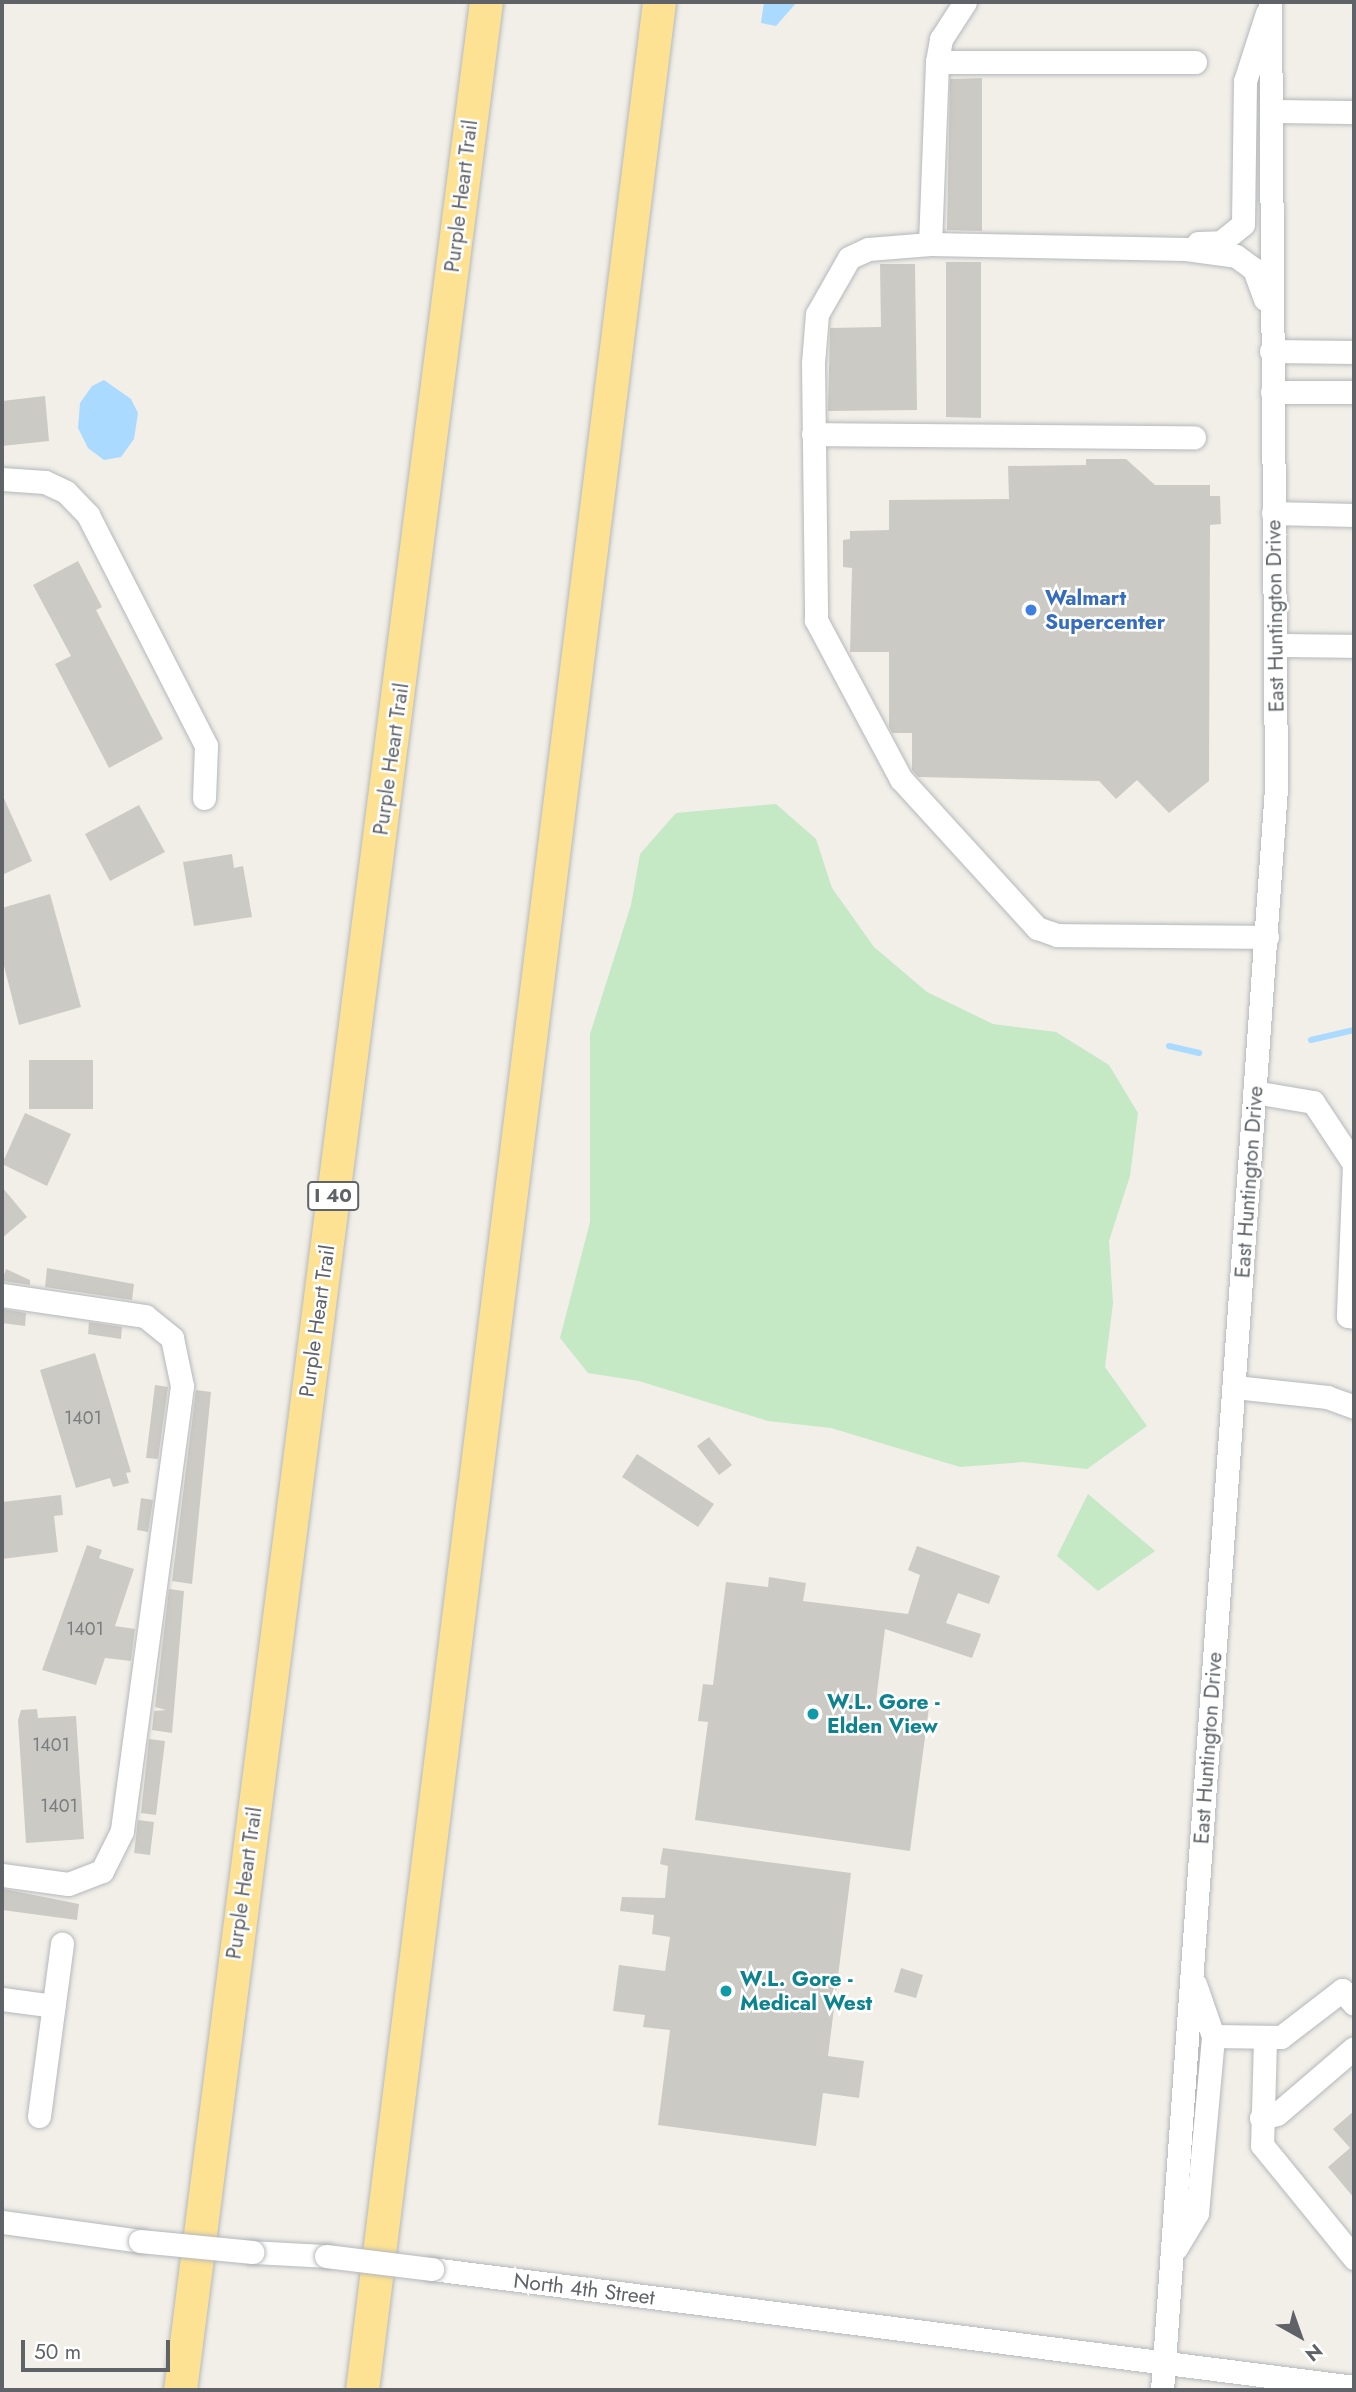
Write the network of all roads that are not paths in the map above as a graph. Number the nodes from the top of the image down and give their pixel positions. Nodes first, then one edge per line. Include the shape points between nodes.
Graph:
1 (486, 2) edge
2 (659, 2) edge
3 (965, 2) edge
4 (1270, 5) edge
5 (937, 62) junction
6 (1195, 62) dead end
7 (1272, 111) junction
8 (1354, 112) edge
9 (930, 244) junction
10 (1186, 248) junction
11 (1271, 351) junction
12 (1354, 352) edge
13 (1272, 392) junction
14 (1354, 393) edge
15 (813, 434) junction
16 (1194, 436) dead end
17 (2, 479) edge
18 (1273, 513) junction
19 (1354, 514) edge
20 (1275, 645) junction
21 (1354, 646) edge
22 (204, 798) dead end
23 (1267, 937) junction
24 (1254, 1092) junction
25 (1354, 1164) edge
26 (2, 1296) edge
27 (1354, 1317) edge
28 (1235, 1387) junction
29 (1354, 1407) edge
30 (2, 1875) edge
31 (62, 1944) dead end
32 (1191, 1971) junction
33 (2, 1999) edge
34 (1354, 2004) edge
35 (54, 2006) junction
36 (1213, 2036) junction
37 (1265, 2040) junction
38 (1354, 2048) edge
39 (38, 2116) dead end
40 (1261, 2118) junction
41 (2, 2222) edge
42 (1175, 2251) junction
43 (1354, 2258) edge
44 (1166, 2361) junction
45 (1354, 2387) edge
46 (180, 2390) edge
47 (362, 2390) edge
48 (1162, 2390) edge

1 - 46 highway, Purple Heart Trail / I 40
2 - 47 highway
3 - 5 street via 941,38
4 - 7 street, East Huntington Drive
4 - 10 street via 1245,81 1243,224 1229,239
5 - 6 street
5 - 9 street
7 - 8 street
7 - 11 street, East Huntington Drive
9 - 10 street
9 - 15 street via 868,249 849,258 835,277 817,314
10 - 11 street via 1236,256 1254,269 1263,288
11 - 12 street
11 - 13 street, East Huntington Drive
13 - 14 street
13 - 18 street, East Huntington Drive
15 - 16 street
15 - 23 street via 816,620 901,779 1024,917 1057,935
17 - 22 street via 45,482 66,492 88,515 206,746
18 - 19 street
18 - 20 street, East Huntington Drive
20 - 21 street
20 - 23 street, East Huntington Drive via 1276,787
23 - 24 street, East Huntington Drive
24 - 25 street via 1313,1102
24 - 28 street, East Huntington Drive
25 - 27 street via 1348,1316
26 - 30 street via 145,1316 172,1338 182,1386 122,1831 102,1871 68,1884
28 - 29 street via 1327,1397
28 - 32 street, East Huntington Drive
31 - 35 street
32 - 36 street
32 - 42 street, East Huntington Drive
33 - 35 street
34 - 37 street via 1342,1990 1281,2037
35 - 39 street
36 - 37 street
36 - 42 street via 1197,2213
37 - 40 street
38 - 40 street via 1277,2114
40 - 43 street via 1262,2145
41 - 44 street, North 4th Street, bridge via 141,2241 326,2256
42 - 44 street, East Huntington Drive
44 - 45 street, North 4th Street
44 - 48 street, East Huntington Drive

